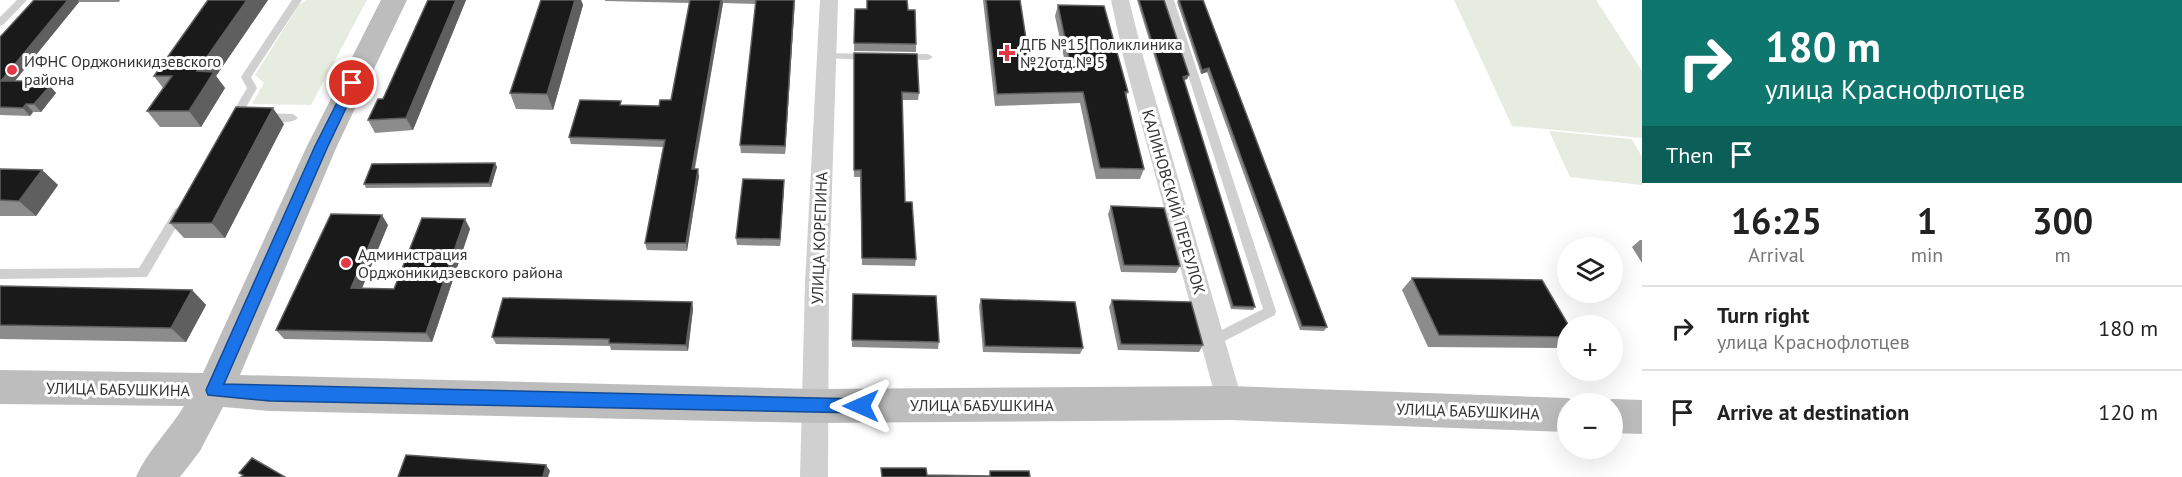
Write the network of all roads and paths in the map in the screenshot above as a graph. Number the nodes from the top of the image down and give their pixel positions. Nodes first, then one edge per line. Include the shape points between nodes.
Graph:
1 (22, 0) edge
2 (297, 0) edge
3 (394, 0) edge
4 (829, 0) edge
5 (1120, 0) edge
6 (1169, 0) edge
7 (0, 23) edge
8 (828, 56) junction
9 (928, 57) dead end
10 (235, 117) junction
11 (293, 118) dead end
12 (224, 136) edge
13 (183, 205) edge
14 (0, 274) edge
15 (1213, 341) junction
16 (0, 387) edge
17 (213, 390) junction
18 (1230, 403) junction
19 (815, 406) junction
20 (1557, 415) edge
21 (1623, 416) edge
22 (1642, 417) edge
23 (156, 477) edge
24 (814, 477) edge

1 - 7 lane
2 - 10 lane via 246,77 252,88
3 - 17 street via 322,146
4 - 8 street, УЛИЦА КОРЕПИНА
5 - 15 street, КАЛИНОВСКИЙ ПЕРЕУЛОК
6 - 15 lane via 1270,311
8 - 9 lane
8 - 19 street, УЛИЦА КОРЕПИНА
10 - 11 lane
10 - 12 lane
13 - 14 lane via 143,273
15 - 18 street, КАЛИНОВСКИЙ ПЕРЕУЛОК
16 - 17 street, УЛИЦА БАБУШКИНА
17 - 19 street, УЛИЦА БАБУШКИНА
17 - 23 street via 186,438
18 - 19 street, УЛИЦА БАБУШКИНА
18 - 20 street, УЛИЦА БАБУШКИНА
19 - 24 street, УЛИЦА КОРЕПИНА
21 - 22 street

